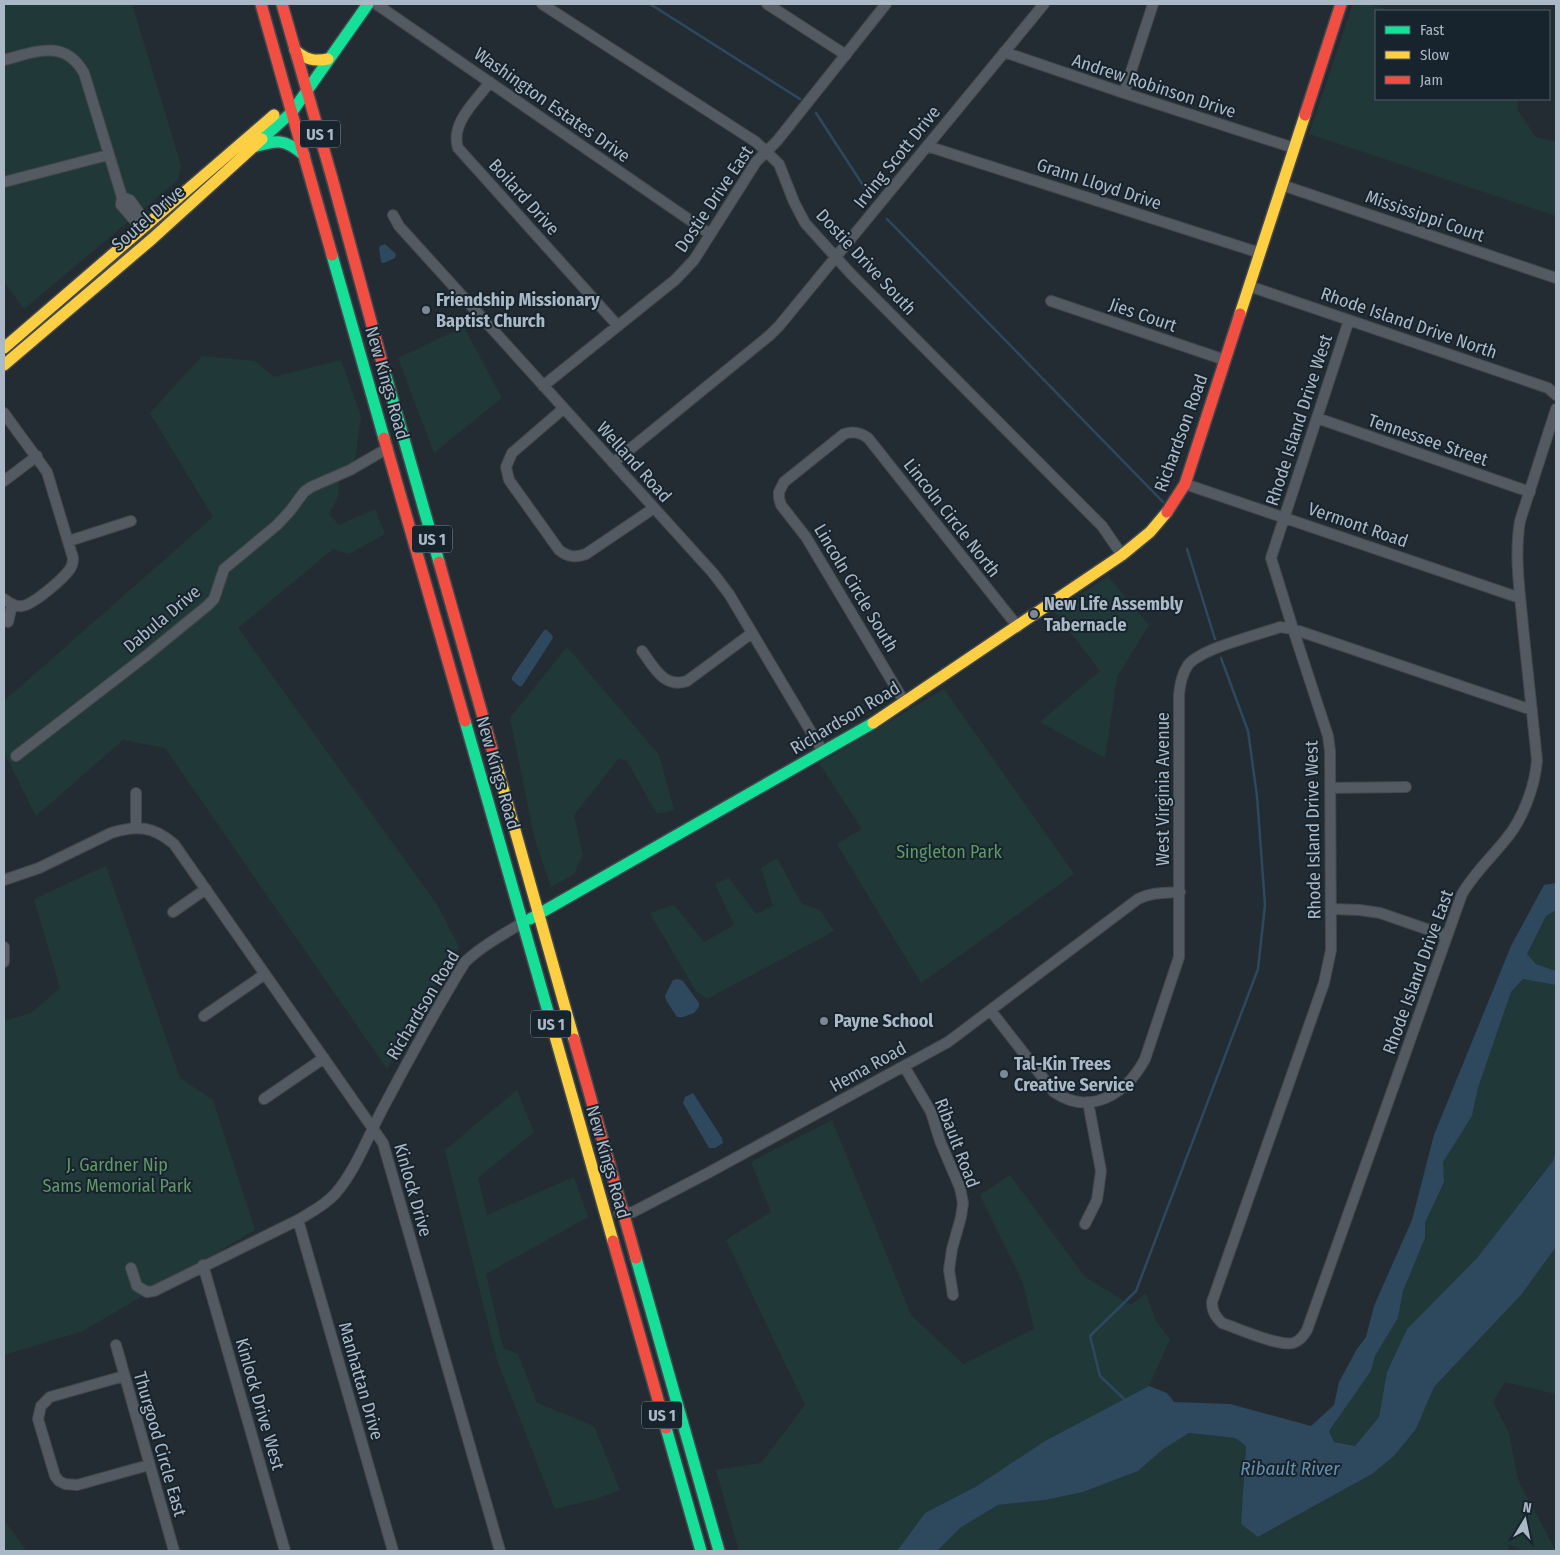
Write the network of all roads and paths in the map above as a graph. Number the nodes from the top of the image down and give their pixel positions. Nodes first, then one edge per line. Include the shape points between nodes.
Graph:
1 (261, 4) edge
2 (282, 4) edge
3 (368, 4) edge
4 (376, 4) edge
5 (542, 4) edge
6 (767, 4) edge
7 (886, 4) edge
8 (1044, 4) edge
9 (1153, 4) edge
10 (1341, 4) edge
11 (295, 50) junction
12 (1004, 52) junction
13 (846, 55) junction
14 (328, 59) junction
15 (4, 60) edge
16 (490, 82) junction
17 (307, 90) junction
18 (1124, 93) junction
19 (291, 107) junction
20 (253, 146) junction
21 (927, 146) junction
22 (1294, 148) junction
23 (766, 151) junction
24 (304, 155) junction
25 (108, 156) junction
26 (4, 182) edge
27 (1282, 185) junction
28 (393, 215) dead end
29 (144, 225) junction
30 (710, 234) junction
31 (152, 238) junction
32 (1260, 253) junction
33 (836, 257) junction
34 (1556, 278) edge
35 (1250, 286) junction
36 (1051, 301) dead end
37 (1349, 320) junction
38 (618, 326) junction
39 (376, 341) junction
40 (4, 348) edge
41 (359, 348) junction
42 (1225, 360) junction
43 (4, 365) edge
44 (543, 386) junction
45 (1556, 395) edge
46 (563, 409) junction
47 (1556, 409) edge
48 (4, 413) edge
49 (1317, 418) junction
50 (858, 433) joint
51 (388, 448) junction
52 (37, 456) junction
53 (613, 463) junction
54 (4, 481) edge
55 (1185, 484) junction
56 (1530, 492) junction
57 (654, 508) junction
58 (1284, 516) junction
59 (131, 522) dead end
60 (69, 540) junction
61 (1122, 555) junction
62 (1520, 598) junction
63 (8, 602) edge
64 (8, 622) dead end
65 (1018, 626) junction
66 (1293, 629) junction
67 (752, 633) junction
68 (462, 644) junction
69 (445, 649) junction
70 (642, 651) dead end
71 (906, 703) junction
72 (1532, 710) junction
73 (823, 752) junction
74 (16, 756) dead end
75 (1406, 787) dead end
76 (1330, 788) junction
77 (136, 793) dead end
78 (136, 827) junction
79 (4, 880) edge
80 (206, 889) junction
81 (1180, 892) junction
82 (1332, 909) junction
83 (172, 912) dead end
84 (538, 915) junction
85 (522, 923) junction
86 (1447, 936) junction
87 (4, 947) edge
88 (4, 962) edge
89 (265, 974) junction
90 (991, 1011) junction
91 (204, 1016) dead end
92 (324, 1058) junction
93 (904, 1066) junction
94 (264, 1099) dead end
95 (1088, 1102) junction
96 (373, 1127) junction
97 (622, 1213) junction
98 (606, 1216) junction
99 (298, 1220) junction
100 (1085, 1224) dead end
101 (203, 1265) junction
102 (131, 1268) dead end
103 (953, 1295) dead end
104 (1294, 1343) joint
105 (116, 1345) dead end
106 (124, 1376) junction
107 (692, 1458) junction
108 (676, 1462) junction
109 (149, 1465) junction
110 (174, 1551) edge
111 (285, 1551) edge
112 (392, 1551) edge
113 (500, 1551) edge
114 (701, 1551) edge
115 (719, 1551) edge

1 - 19 main road, New Kings Road / US 1
2 - 11 main road, New Kings Road / US 1
3 - 14 main road, Soutel Drive
4 - 16 street, Washington Estates Drive
5 - 23 street, Dostie Drive South
6 - 13 street
7 - 13 street, Dostie Drive East
8 - 12 street, Irving Scott Drive
9 - 18 street
10 - 22 main road, Richardson Road
11 - 14 main road via 308,60
11 - 17 main road, New Kings Road / US 1
12 - 18 street, Andrew Robinson Drive
12 - 21 street, Irving Scott Drive
13 - 23 street, Dostie Drive East
14 - 17 main road, Soutel Drive
15 - 25 street via 50,49 72,56 84,73
16 - 30 street, Washington Estates Drive
16 - 38 street, Boilard Drive via 457,129 455,139 458,148
17 - 19 main road, Soutel Drive
17 - 39 main road, New Kings Road / US 1
18 - 22 street, Andrew Robinson Drive
19 - 20 main road, Soutel Drive
19 - 24 main road, New Kings Road / US 1
19 - 29 main road, Soutel Drive
20 - 24 main road via 286,141
20 - 31 main road, Soutel Drive
21 - 32 street, Grann Lloyd Drive
21 - 33 street, Irving Scott Drive
22 - 27 main road, Richardson Road
23 - 30 street, Dostie Drive East
23 - 33 street, Dostie Drive South via 779,164 805,223
24 - 41 main road, New Kings Road / US 1
25 - 26 street
25 - 29 street via 122,205 136,222
27 - 32 main road, Richardson Road
27 - 34 street, Mississippi Court
28 - 44 street, Welland Road via 399,226
29 - 31 street
29 - 40 main road, Soutel Drive
30 - 38 street, Dostie Drive East via 694,260 675,280
31 - 43 main road, Soutel Drive
32 - 35 main road, Richardson Road
33 - 53 street, Irving Scott Drive via 770,335
33 - 61 street, Dostie Drive South via 1102,526
35 - 37 street, Rhode Island Drive North
35 - 42 main road, Richardson Road
36 - 42 street, Jies Court
37 - 45 street, Rhode Island Drive North via 1548,388
37 - 49 street, Rhode Island Drive West
38 - 44 street, Dostie Drive East
39 - 41 street
39 - 68 main road, New Kings Road / US 1
41 - 51 main road, New Kings Road / US 1
42 - 55 main road, Richardson Road
44 - 46 street, Welland Road
46 - 53 street, Welland Road
46 - 57 street via 512,453 506,467 509,480 558,550 570,557 586,554
47 - 56 street, Rhode Island Drive East
48 - 52 street
49 - 56 street, Tennessee Street
49 - 58 street, Rhode Island Drive West
50 - 65 street, Lincoln Circle North via 868,438
50 - 71 street, Lincoln Circle South via 844,434 784,482 779,498
51 - 69 main road, New Kings Road / US 1
51 - 74 street, Dabula Drive via 304,492 276,525 224,569 214,598 207,606
52 - 54 street
52 - 60 street via 47,472
53 - 57 street, Welland Road
55 - 58 street, Vermont Road
55 - 61 main road, Richardson Road via 1163,519 1147,537
56 - 62 street, Rhode Island Drive East via 1517,536
57 - 67 street, Welland Road via 712,573
58 - 62 street, Vermont Road
58 - 66 street, Rhode Island Drive West via 1272,558
59 - 60 street
60 - 63 street via 73,564 67,573 31,603 21,606
61 - 65 main road, Richardson Road
62 - 72 street, Rhode Island Drive East
63 - 64 street
65 - 71 main road, Richardson Road
66 - 72 street, West Virginia Avenue
66 - 76 street, Rhode Island Drive West via 1328,736
66 - 81 street, West Virginia Avenue via 1280,627 1210,651 1197,657 1184,672 1179,694
67 - 70 street via 681,683 661,677
67 - 73 street, Welland Road
68 - 69 street
68 - 84 main road, New Kings Road / US 1
69 - 85 main road, New Kings Road / US 1
71 - 73 main road, Richardson Road
72 - 86 street, Rhode Island Drive East via 1537,760 1535,779 1507,839 1462,894
73 - 84 main road, Richardson Road
75 - 76 street
76 - 82 street, Rhode Island Drive West
77 - 78 street
78 - 79 street via 111,833 39,868
78 - 80 street, Kinlock Drive via 157,832 174,844
80 - 83 street
80 - 89 street, Kinlock Drive
81 - 90 street, Hema Road via 1158,893 1138,899
81 - 95 street, West Virginia Avenue via 1179,957 1144,1059 1129,1083 1115,1094
82 - 86 street via 1380,913
82 - 104 street, Rhode Island Drive West via 1331,950 1324,983 1213,1296 1212,1310 1222,1323 1279,1343
84 - 85 main road, Richardson Road
84 - 97 main road, New Kings Road / US 1
85 - 96 street, Richardson Road via 465,962
85 - 98 main road, New Kings Road / US 1
86 - 104 street, Rhode Island Drive East via 1307,1330
87 - 88 street
89 - 91 street
89 - 92 street, Kinlock Drive
90 - 93 street, Hema Road via 948,1042
90 - 95 street, West Virginia Avenue via 1054,1092 1075,1102
92 - 94 street
92 - 96 street, Kinlock Drive
93 - 97 street, Hema Road via 714,1170 633,1212
93 - 103 street, Ribault Road via 930,1112 960,1188 963,1203 949,1270
95 - 100 street via 1101,1171 1097,1200
96 - 99 street, Richardson Road via 336,1192
96 - 113 street, Kinlock Drive via 383,1143
97 - 98 street, Hema Road
97 - 107 main road, New Kings Road / US 1
98 - 108 main road, New Kings Road / US 1
99 - 101 street, Richardson Road
99 - 112 street, Manhattan Drive
101 - 102 street, Richardson Road via 147,1292 137,1286
101 - 111 street, Kinlock Drive West
105 - 106 street, Thurgood Circle East
106 - 109 street, Thurgood Circle East
106 - 109 street via 50,1397 38,1411 38,1419 55,1476 64,1484 77,1486
107 - 108 street
107 - 115 main road, New Kings Road / US 1
108 - 114 main road, New Kings Road / US 1
109 - 110 street, Thurgood Circle East

